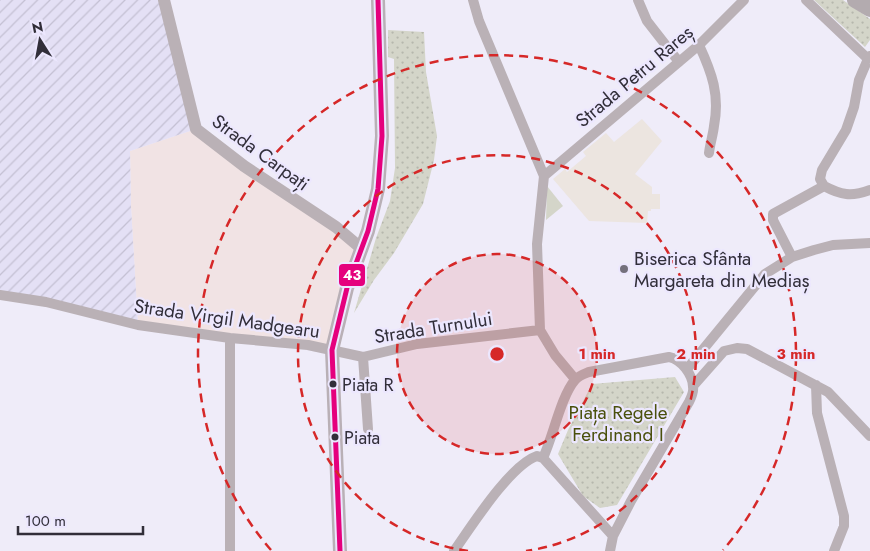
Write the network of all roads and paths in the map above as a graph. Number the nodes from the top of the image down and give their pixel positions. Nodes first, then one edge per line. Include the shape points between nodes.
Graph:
1 (164, 0) edge
2 (378, 0) edge
3 (473, 0) edge
4 (638, 0) edge
5 (744, 0) edge
6 (806, 0) edge
7 (855, 0) edge
8 (870, 9) edge
9 (699, 45) junction
10 (869, 58) edge
11 (679, 62) junction
12 (709, 154) dead end
13 (544, 176) junction
14 (824, 186) junction
15 (870, 190) edge
16 (870, 243) edge
17 (362, 249) junction
18 (792, 257) junction
19 (0, 295) edge
20 (540, 330) junction
21 (230, 338) junction
22 (332, 350) junction
23 (363, 357) junction
24 (686, 369) junction
25 (575, 379) junction
26 (694, 385) junction
27 (816, 385) junction
28 (368, 429) dead end
29 (870, 436) edge
30 (543, 458) junction
31 (613, 536) junction
32 (230, 551) edge
33 (340, 551) edge
34 (454, 551) edge
35 (610, 551) edge
36 (834, 551) edge

1 - 17 street, Strada Carpați via 196,129 244,166 336,227
2 - 17 main road via 382,93 380,166 374,211
3 - 13 street via 479,22
4 - 11 street via 647,21
5 - 9 street, Strada Petru Rareș
6 - 10 street
7 - 8 main road
9 - 11 street, Strada Petru Rareș
9 - 12 street via 715,87 715,125
10 - 14 street via 858,80 854,108 846,130 822,170 820,179
11 - 13 street, Strada Petru Rareș
13 - 20 street via 537,244
14 - 15 street via 846,195
14 - 18 street via 773,214
16 - 18 street via 833,245
17 - 22 main road via 347,288
18 - 24 street via 765,274
19 - 21 street, Strada Virgil Madgearu via 46,302 138,326
20 - 23 street, Strada Turnului via 417,344
20 - 25 street
21 - 22 street, Strada Virgil Madgearu
21 - 32 street
22 - 23 street, Strada Turnului
22 - 33 main road
23 - 28 street
24 - 25 street via 678,360 669,357 589,372
24 - 26 street
25 - 30 street via 567,392
26 - 27 street via 724,351 737,348
26 - 31 street via 689,402
27 - 29 street via 837,400
27 - 36 street via 817,413 844,516 844,526
30 - 31 street
30 - 34 street via 537,456 523,463
31 - 35 street

